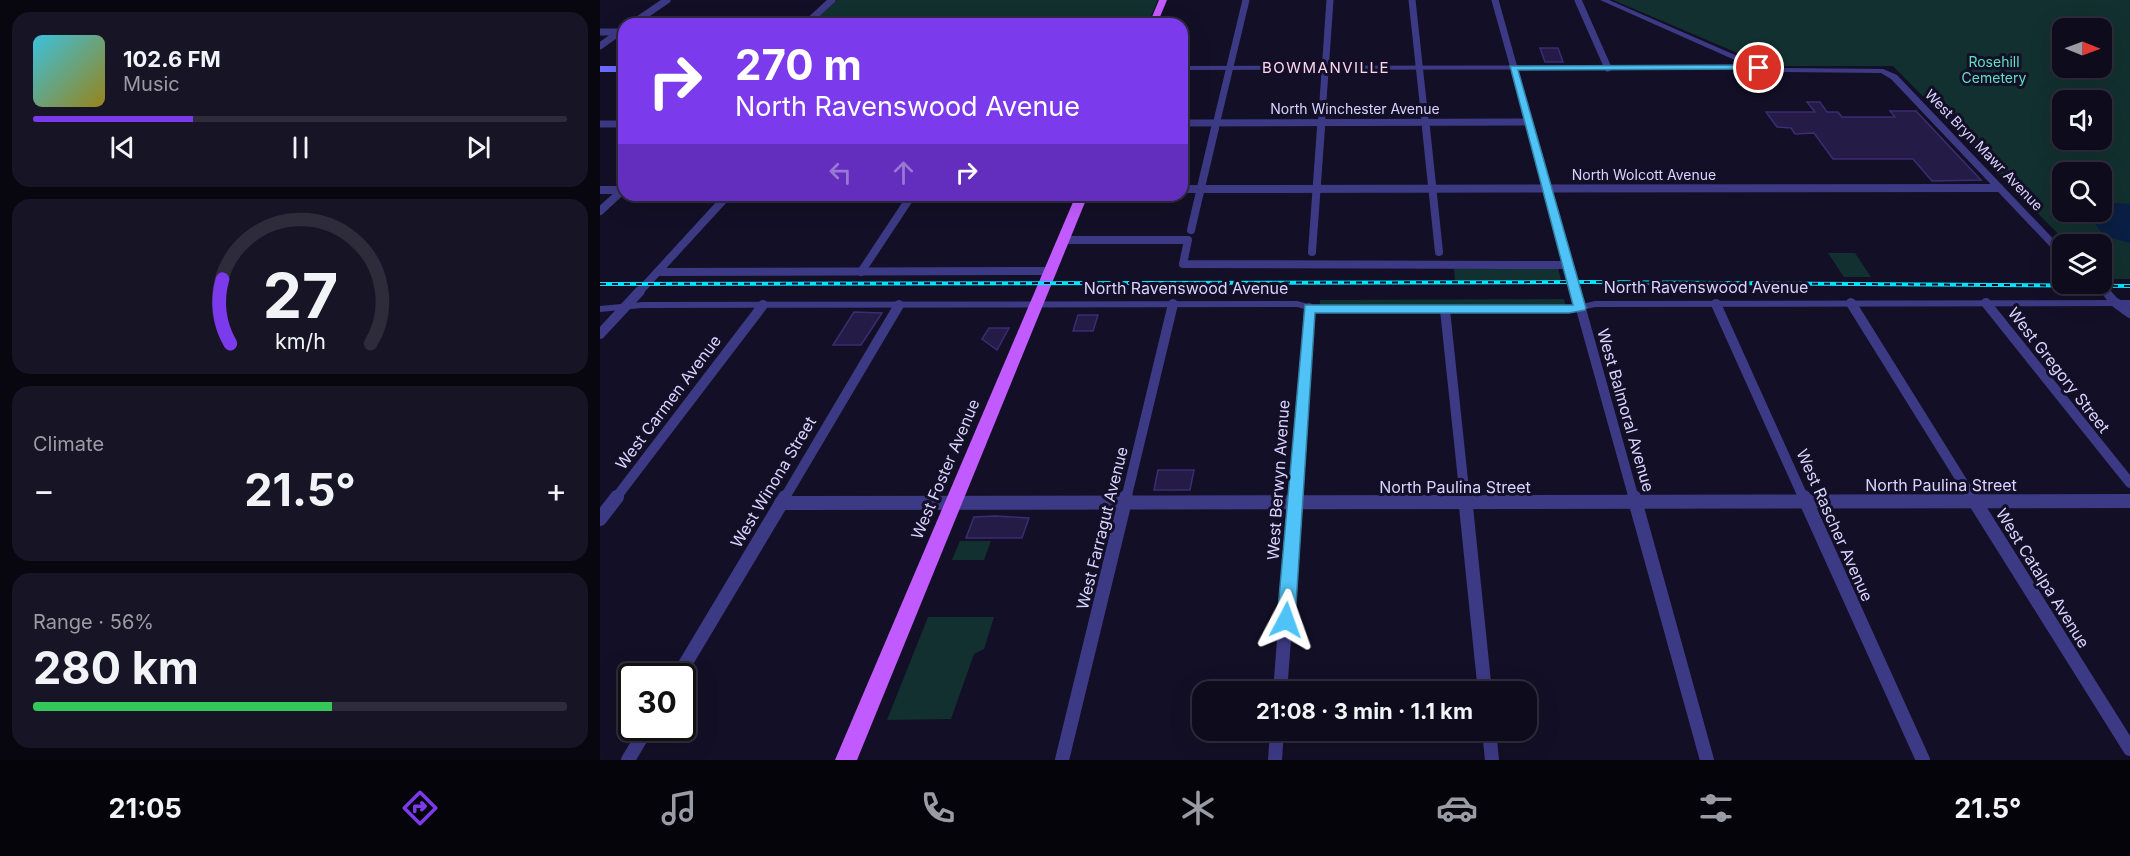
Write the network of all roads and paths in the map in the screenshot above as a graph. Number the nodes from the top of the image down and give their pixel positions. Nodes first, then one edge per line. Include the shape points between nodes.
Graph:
1 (667, 0) edge
2 (832, 0) edge
3 (1163, 0) edge
4 (1246, 0) edge
5 (1330, 0) edge
6 (1412, 0) edge
7 (1495, 0) edge
8 (1578, 0) edge
9 (1603, 0) edge
10 (641, 18) edge
11 (812, 18) edge
12 (1156, 18) edge
13 (618, 31) edge
14 (600, 32) edge
15 (618, 34) edge
16 (600, 46) edge
17 (1188, 68) edge
18 (1230, 68) junction
19 (1325, 68) junction
20 (1419, 68) junction
21 (1513, 68) junction
22 (1608, 68) junction
23 (1759, 68) junction
24 (600, 69) edge
25 (618, 69) edge
26 (1528, 122) junction
27 (1188, 123) edge
28 (1216, 123) junction
29 (1321, 123) junction
30 (1425, 123) junction
31 (600, 124) edge
32 (618, 124) edge
33 (1317, 188) junction
34 (1432, 188) junction
35 (1546, 188) junction
36 (1999, 188) junction
37 (1188, 189) edge
38 (1201, 189) junction
39 (600, 190) edge
40 (618, 190) edge
41 (618, 195) edge
42 (723, 201) edge
43 (908, 201) edge
44 (1079, 201) edge
45 (600, 211) edge
46 (1191, 230) dead end
47 (1063, 240) junction
48 (2052, 242) edge
49 (1312, 252) dead end
50 (1439, 252) dead end
51 (1567, 265) junction
52 (1050, 271) junction
53 (658, 272) junction
54 (861, 272) junction
55 (2104, 294) tunnel mouth
56 (1851, 303) junction
57 (1986, 303) junction
58 (2116, 303) junction
59 (2130, 303) edge
60 (1036, 304) junction
61 (1173, 304) junction
62 (1716, 304) junction
63 (763, 305) junction
64 (899, 305) junction
65 (626, 307) junction
66 (1309, 308) junction
67 (1580, 308) junction
68 (600, 309) edge
69 (1445, 310) junction
70 (2130, 313) edge
71 (600, 334) edge
72 (2130, 483) edge
73 (1975, 501) junction
74 (2130, 501) edge
75 (1635, 502) junction
76 (1806, 502) junction
77 (781, 503) junction
78 (953, 503) junction
79 (1125, 503) junction
80 (1294, 503) junction
81 (1465, 504) junction
82 (600, 519) edge
83 (686, 663) edge
84 (1281, 681) edge
85 (1484, 681) edge
86 (639, 741) edge
87 (1276, 741) edge
88 (1490, 741) edge
89 (2130, 749) edge
90 (628, 760) edge
91 (846, 760) edge
92 (1062, 760) edge
93 (1275, 760) edge
94 (1492, 760) edge
95 (1707, 760) edge
96 (1923, 760) edge

1 - 10 street
2 - 11 street
3 - 12 main road
4 - 18 street
5 - 19 street
6 - 20 street
7 - 21 street, West Balmoral Avenue
8 - 22 street
9 - 23 street
13 - 14 street
15 - 16 street
17 - 18 street
18 - 19 street
18 - 28 street
19 - 20 street
19 - 29 street
20 - 21 street
20 - 30 street
21 - 22 street
21 - 26 street, West Balmoral Avenue
22 - 23 street
23 - 36 street, West Bryn Mawr Avenue via 1883,71 1894,77
24 - 25 main road
26 - 30 street, North Winchester Avenue
26 - 35 street, West Balmoral Avenue
27 - 28 street, North Winchester Avenue
28 - 29 street, North Winchester Avenue
28 - 38 street
29 - 30 street, North Winchester Avenue
29 - 33 street
30 - 34 street
31 - 32 street
33 - 34 street, North Wolcott Avenue
33 - 38 street, North Wolcott Avenue
33 - 49 street
34 - 35 street, North Wolcott Avenue
34 - 50 street
35 - 36 street, North Wolcott Avenue
35 - 51 street, West Balmoral Avenue
36 - 48 street, West Bryn Mawr Avenue
37 - 38 street, North Wolcott Avenue
38 - 46 street
39 - 40 street
41 - 45 street
42 - 53 street
43 - 54 street
44 - 47 main road, West Foster Avenue
47 - 51 street, North Ravenswood Avenue via 1188,240 1183,264
47 - 52 main road, West Foster Avenue
51 - 67 street, West Balmoral Avenue
52 - 54 street
52 - 60 main road, West Foster Avenue
53 - 54 street
53 - 65 street
55 - 58 street
56 - 57 street, North Ravenswood Avenue
56 - 62 street, North Ravenswood Avenue
56 - 73 street, West Catalpa Avenue
57 - 58 street, North Ravenswood Avenue
57 - 72 street, West Gregory Street
58 - 59 street, North Ravenswood Avenue
58 - 70 street
60 - 61 street, North Ravenswood Avenue
60 - 64 street, North Ravenswood Avenue
60 - 78 main road, West Foster Avenue
61 - 66 street, North Ravenswood Avenue via 1297,304
61 - 79 street, West Farragut Avenue
62 - 67 street, North Ravenswood Avenue via 1595,304
62 - 76 street, West Rascher Avenue
63 - 64 street, North Ravenswood Avenue
63 - 65 street, North Ravenswood Avenue
63 - 82 street, West Carmen Avenue
64 - 77 street, West Winona Street
65 - 68 street, North Ravenswood Avenue
65 - 71 street
66 - 69 street, North Ravenswood Avenue
66 - 80 street, West Berwyn Avenue
67 - 69 street, North Ravenswood Avenue
67 - 75 street, West Balmoral Avenue
69 - 81 street
73 - 74 street, North Paulina Street
73 - 76 street, North Paulina Street
73 - 89 street, West Catalpa Avenue
75 - 76 street, North Paulina Street
75 - 81 street, North Paulina Street
75 - 95 street, West Balmoral Avenue
76 - 96 street, West Rascher Avenue
77 - 78 street, North Paulina Street
77 - 83 street, West Winona Street
78 - 79 street, North Paulina Street
78 - 91 main road, West Foster Avenue
79 - 80 street, North Paulina Street
79 - 92 street, West Farragut Avenue
80 - 81 street, North Paulina Street
80 - 84 street, West Berwyn Avenue
81 - 85 street
86 - 90 street
87 - 93 street
88 - 94 street

